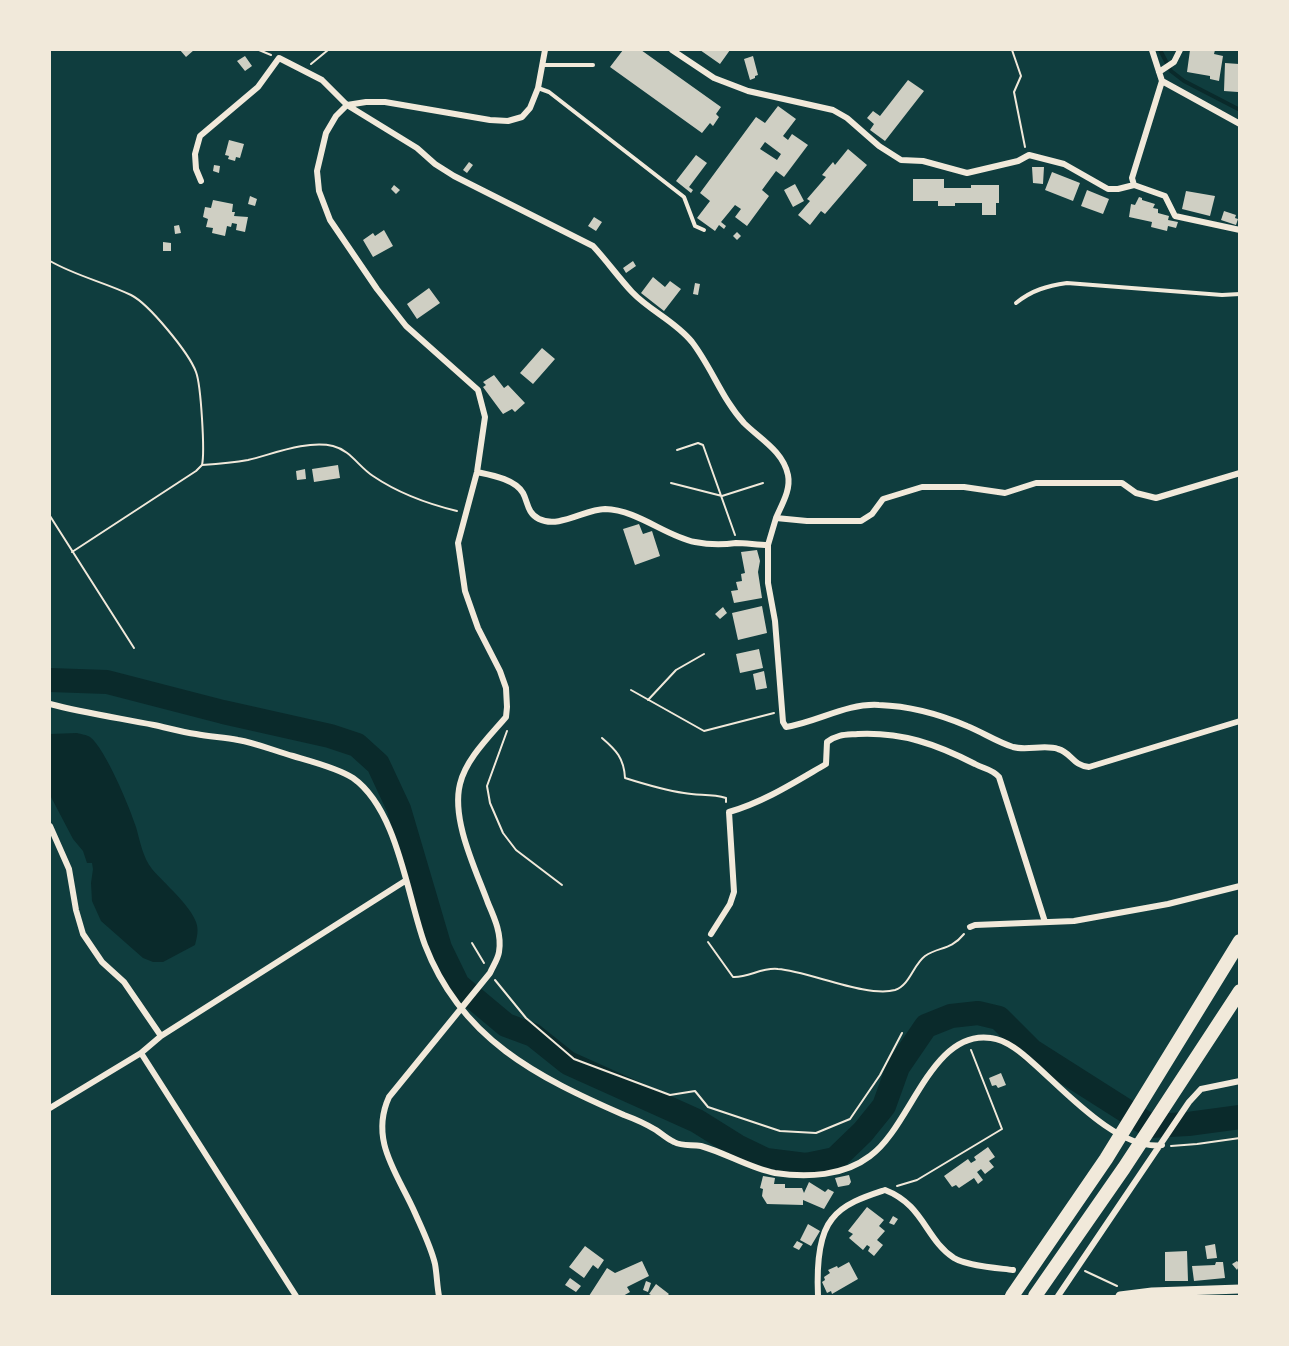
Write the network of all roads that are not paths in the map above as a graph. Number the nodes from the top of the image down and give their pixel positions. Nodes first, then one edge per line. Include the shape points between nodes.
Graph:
1 (544, 50) edge
2 (672, 50) edge
3 (1152, 50) edge
4 (1180, 50) edge
5 (543, 65) junction
6 (593, 65) dead end
7 (1159, 72) junction
8 (1162, 81) junction
9 (538, 88) junction
10 (347, 105) junction
11 (1239, 124) edge
12 (201, 182) dead end
13 (1134, 185) junction
14 (704, 230) dead end
15 (1239, 230) edge
16 (1239, 294) edge
17 (1016, 303) dead end
18 (477, 472) junction
19 (1239, 473) edge
20 (776, 518) junction
21 (768, 545) junction
22 (50, 704) edge
23 (1239, 721) edge
24 (50, 826) edge
25 (405, 881) junction
26 (1239, 886) edge
27 (1045, 922) junction
28 (970, 927) road end
29 (711, 934) road end
30 (1239, 941) edge
31 (1239, 991) edge
32 (460, 1009) junction
33 (161, 1036) junction
34 (141, 1053) junction
35 (1239, 1081) edge
36 (50, 1108) edge
37 (1162, 1145) junction
38 (1013, 1270) dead end
39 (1239, 1289) edge
40 (296, 1296) edge
41 (439, 1296) edge
42 (818, 1296) edge
43 (1012, 1296) edge
44 (1035, 1296) edge
45 (1058, 1296) edge
46 (1122, 1296) edge

1 - 5 street
2 - 13 street via 714,78 748,91 833,110 902,160 967,173 1029,155 1064,164 1108,189
3 - 7 street
4 - 7 street via 1174,62
5 - 6 lane
5 - 9 street
7 - 8 street
8 - 11 street
8 - 13 street via 1132,178
9 - 10 street via 522,117 508,121 385,102
9 - 14 lane via 549,92 684,197 695,226
10 - 12 street via 322,80 279,58 258,87 200,136 195,154
10 - 18 street via 326,133 317,171 319,191 330,220 406,326 478,390 485,417
10 - 20 street via 454,176 593,246 632,291 690,339 725,400 783,462 788,491
13 - 15 street via 1165,196 1175,216
16 - 17 lane via 1067,283 1046,286
18 - 21 street via 517,487 523,492 529,510 540,520 554,521 607,509 694,542
18 - 32 street via 458,543 465,591 506,688 507,708 506,717 465,770 459,786 459,819 498,929 499,955 490,973
19 - 20 street via 1156,498 1136,493 1122,483 1036,483 1005,493 964,487 922,487 883,499 861,521
20 - 21 street
21 - 23 street via 768,583 786,727 841,709 876,704 920,710 1014,747 1057,748 1078,765 1089,767
22 - 25 street via 240,740 352,777 384,819 398,850
24 - 33 street via 69,869 83,934 102,962 124,982
25 - 32 street via 439,979
25 - 33 street
26 - 27 street via 1108,916
27 - 28 street
27 - 29 street via 999,777 945,749 884,733 837,735 827,742 826,764 785,788 729,812 734,892
30 - 43 highway via 1106,1159
31 - 44 highway
32 - 37 street via 480,1032 530,1069 591,1101 674,1143 699,1145 775,1173 830,1174 871,1156 901,1121 945,1053 963,1041 992,1038 1023,1054 1111,1130 1135,1141
32 - 41 street via 389,1097 382,1112 385,1150 435,1264
33 - 34 street
34 - 36 street
34 - 40 street
35 - 37 street via 1201,1089
37 - 45 street
38 - 42 street via 955,1259 920,1215 898,1195 885,1190 845,1207 831,1219 818,1260
39 - 46 street

